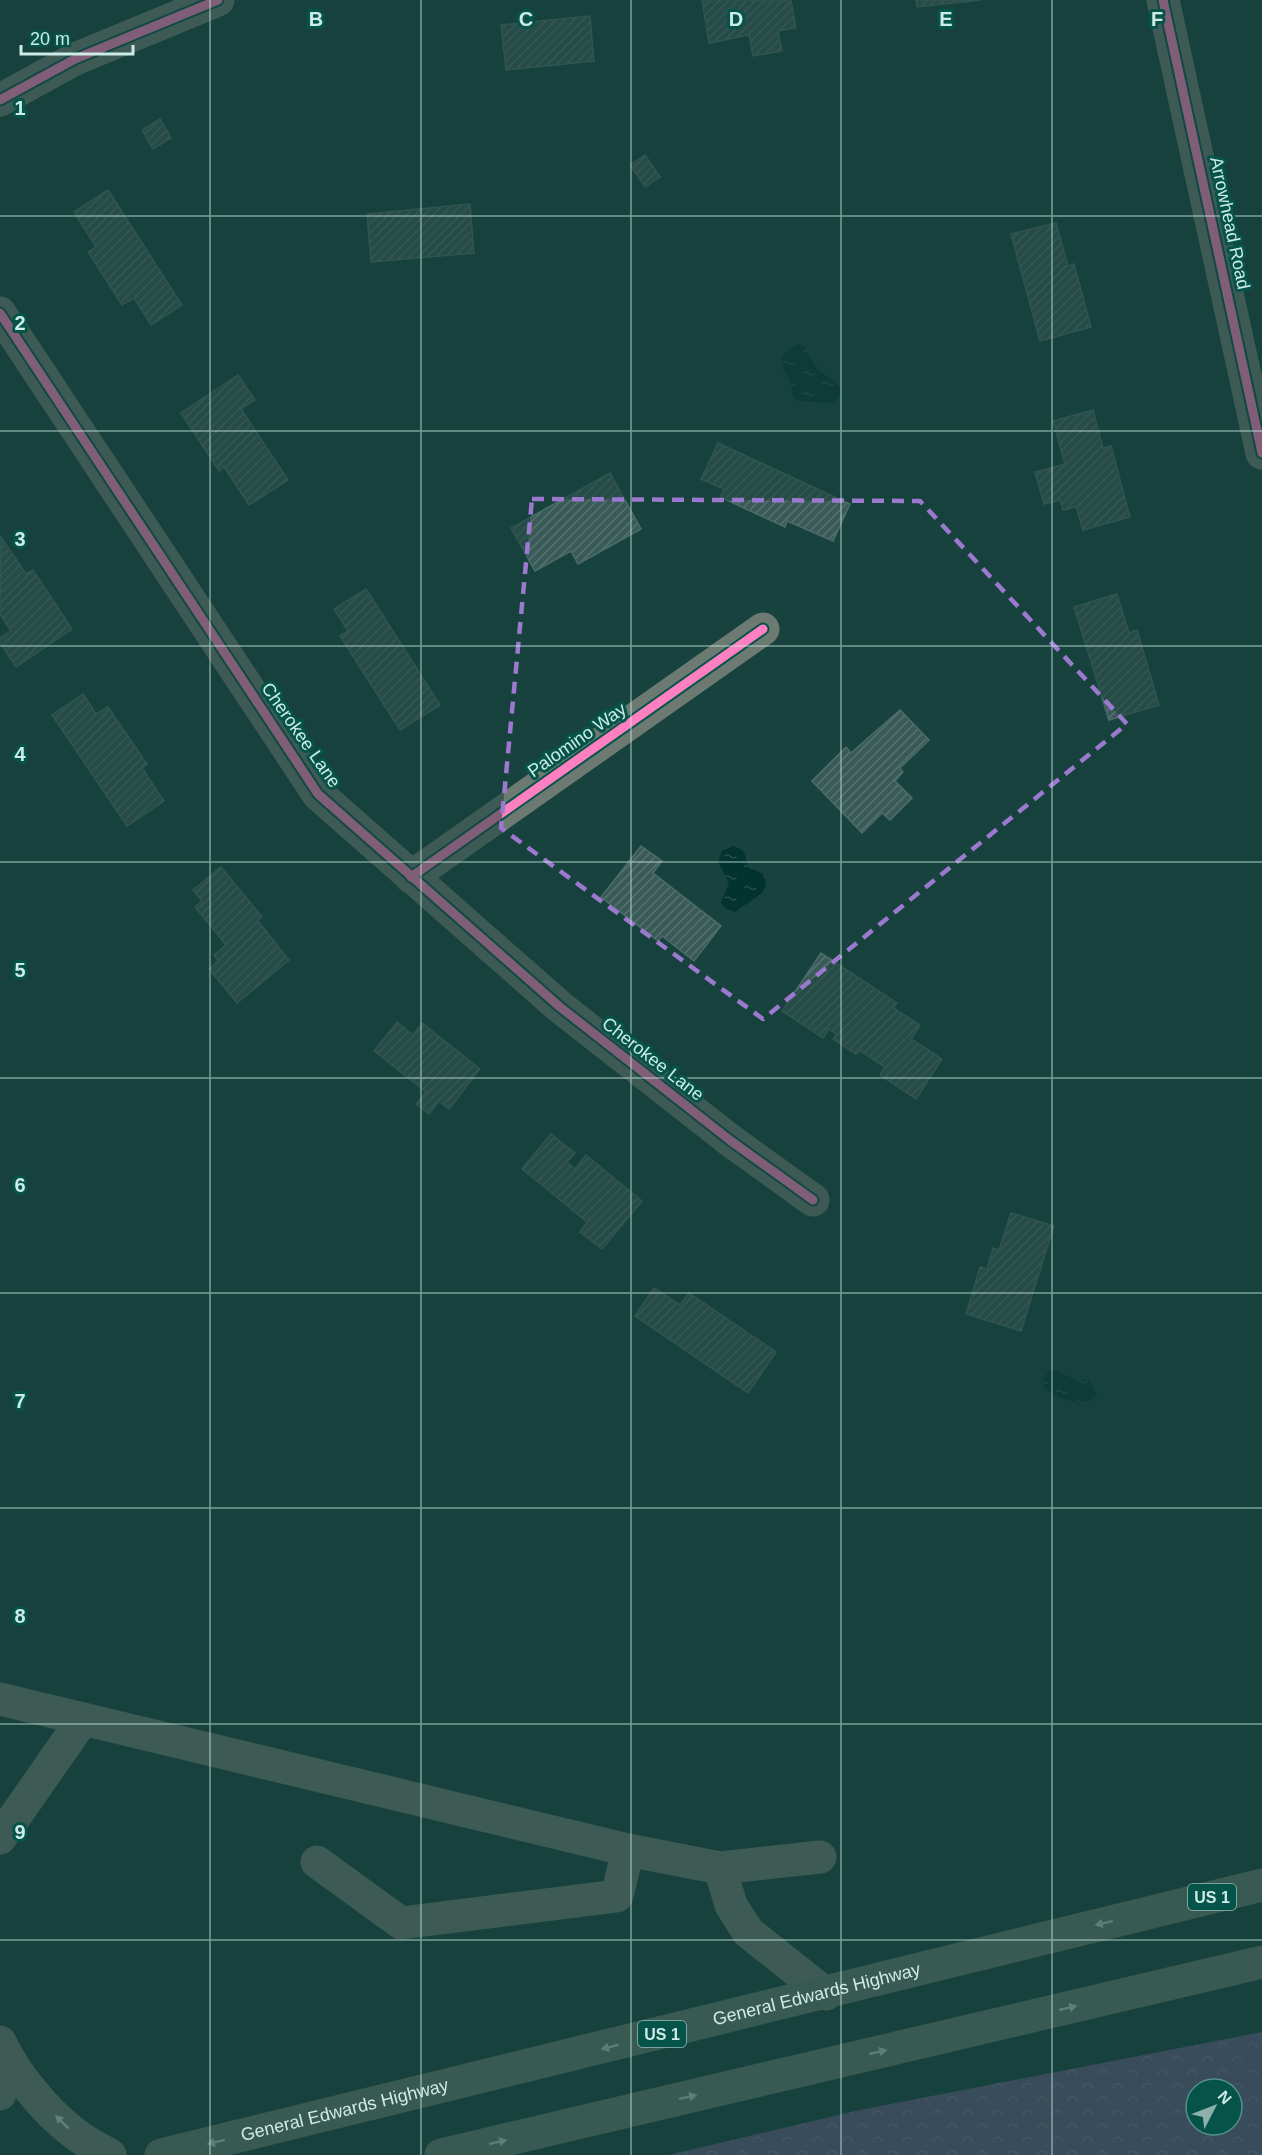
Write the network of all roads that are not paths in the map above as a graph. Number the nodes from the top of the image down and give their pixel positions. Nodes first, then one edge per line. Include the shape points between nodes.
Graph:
1 (218, 0) edge
2 (1163, 0) edge
3 (0, 100) edge
4 (0, 313) edge
5 (1262, 453) edge
6 (763, 629) dead end
7 (411, 877) junction
8 (813, 1200) dead end
9 (0, 1699) edge
10 (83, 1719) junction
11 (0, 1838) edge
12 (628, 1850) junction
13 (820, 1857) dead end
14 (317, 1863) dead end
15 (720, 1868) junction
16 (1262, 1886) edge
17 (1262, 1962) edge
18 (826, 1994) junction
19 (4, 2051) edge
20 (0, 2094) edge
21 (110, 2155) edge
22 (161, 2155) edge
23 (441, 2155) edge

1 - 3 street via 75,59
2 - 5 street, Arrowhead Road
4 - 7 street, Cherokee Lane via 318,794
6 - 7 street, Palomino Way
7 - 8 street, Cherokee Lane via 560,1007 731,1142
9 - 10 street
10 - 11 street
10 - 12 street
12 - 14 street via 617,1896 401,1923
12 - 15 street
13 - 15 street
15 - 18 street via 731,1905 748,1932
16 -> 18 main road, General Edwards Highway / US 1
23 -> 17 main road
18 -> 22 main road, General Edwards Highway / US 1
19 - 20 street
21 -> 19 street via 73,2133 46,2106

